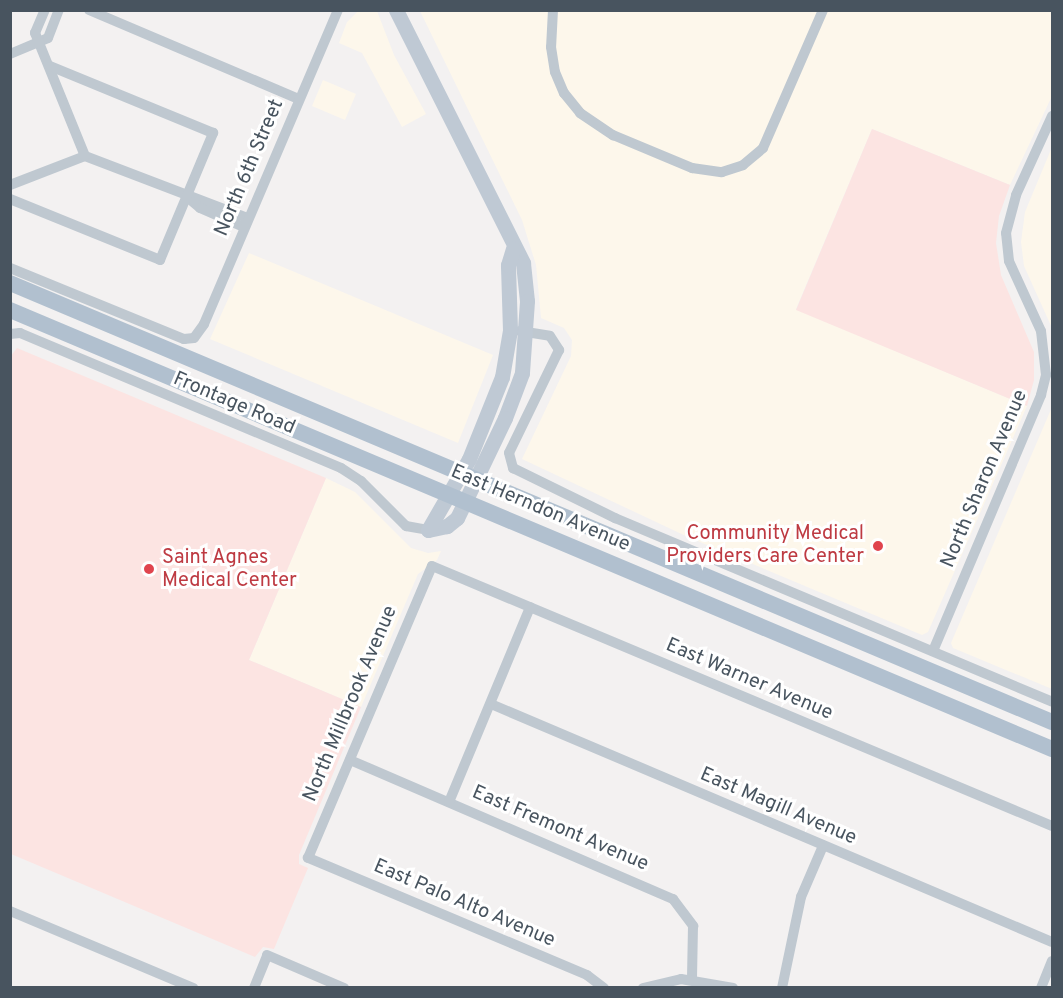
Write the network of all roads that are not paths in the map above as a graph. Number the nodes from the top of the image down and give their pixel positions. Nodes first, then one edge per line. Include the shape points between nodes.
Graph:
1 (45, 10) edge
2 (59, 10) edge
3 (89, 10) edge
4 (338, 10) edge
5 (396, 10) edge
6 (553, 10) edge
7 (823, 10) edge
8 (39, 42) junction
9 (13, 51) edge
10 (50, 66) junction
11 (299, 99) junction
12 (1053, 116) edge
13 (85, 156) junction
14 (10, 185) edge
15 (187, 197) junction
16 (10, 199) edge
17 (246, 223) junction
18 (513, 249) junction
19 (10, 268) edge
20 (10, 283) edge
21 (10, 310) edge
22 (510, 330) junction
23 (527, 331) junction
24 (10, 334) edge
25 (462, 473) junction
26 (478, 479) junction
27 (449, 494) junction
28 (467, 501) junction
29 (428, 530) junction
30 (432, 566) joint
31 (531, 607) junction
32 (933, 651) junction
33 (1053, 702) edge
34 (491, 704) junction
35 (1053, 722) edge
36 (1053, 749) edge
37 (350, 760) junction
38 (449, 802) junction
39 (1053, 826) edge
40 (823, 846) junction
41 (309, 858) joint
42 (10, 911) edge
43 (1053, 942) edge
44 (1053, 961) edge
45 (692, 980) junction
46 (193, 987) edge
47 (254, 987) edge
48 (344, 987) edge
49 (604, 987) edge
50 (643, 987) edge
51 (733, 987) edge
52 (782, 987) edge
53 (1041, 987) edge

1 - 8 street via 35,33
2 - 8 street via 48,38
3 - 11 street
4 - 11 street, North 6th Street
5 - 18 street via 450,123 500,214
6 - 7 street via 551,47 555,72 564,93 580,113 613,135 681,163 722,172 743,165 763,148
8 - 9 street
8 - 10 street
10 - 13 street
10 - 15 street via 213,133
11 - 17 street, North 6th Street
12 - 32 street, North Sharon Avenue via 1016,195 1006,234 1009,261 1041,331 1046,375
13 - 14 street
13 - 15 street
15 - 16 street via 160,260
15 - 17 street via 203,199
17 - 19 street, North 6th Street via 204,324 194,338 184,339
18 - 22 street via 508,265
18 - 23 street via 524,272
20 - 25 main road, East Herndon Avenue
21 - 27 main road, East Herndon Avenue
22 - 23 street
22 - 25 street via 497,394
23 - 26 street via 519,385
23 - 32 street via 550,336 559,350 509,453 513,468 615,518
24 - 29 street, Frontage Road via 20,333 341,468 361,481 406,526
25 - 26 main road, East Herndon Avenue
25 - 27 street
26 - 28 street
26 - 35 main road, East Herndon Avenue
27 - 28 main road, East Herndon Avenue
27 - 29 street
28 - 29 street via 452,523
28 - 36 main road, East Herndon Avenue
30 - 31 street, East Warner Avenue
30 - 37 street, North Millbrook Avenue
31 - 34 street
31 - 39 street, East Warner Avenue
32 - 33 street
34 - 38 street
34 - 40 street, East Magill Avenue
37 - 38 street, East Fremont Avenue
37 - 41 street, North Millbrook Avenue
38 - 45 street, East Fremont Avenue via 674,899 693,926
40 - 43 street, East Magill Avenue
40 - 52 street via 801,897
41 - 49 street, East Palo Alto Avenue via 587,975
42 - 46 street
44 - 53 street
45 - 50 street via 669,980
45 - 51 street
47 - 48 street via 267,956

